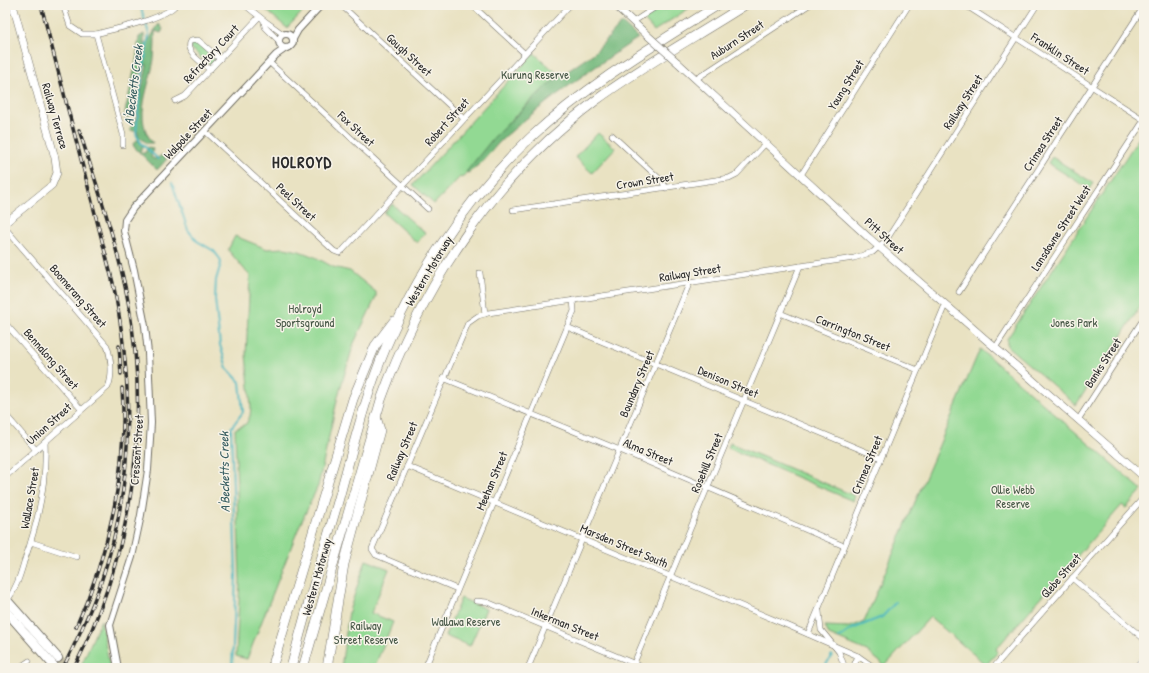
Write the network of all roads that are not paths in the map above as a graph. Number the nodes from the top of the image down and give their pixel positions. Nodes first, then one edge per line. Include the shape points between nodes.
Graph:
1 (13, 5) edge
2 (63, 5) edge
3 (176, 5) edge
4 (245, 5) edge
5 (321, 5) edge
6 (341, 5) edge
7 (472, 5) edge
8 (570, 5) edge
9 (615, 5) edge
10 (659, 5) edge
11 (718, 5) edge
12 (745, 5) edge
13 (809, 5) edge
14 (909, 5) edge
15 (965, 5) edge
16 (1037, 5) edge
17 (1144, 6) edge
18 (259, 17) junction
19 (264, 22) junction
20 (633, 22) junction
21 (298, 30) junction
22 (96, 34) junction
23 (286, 34) junction
24 (1016, 38) junction
25 (293, 39) junction
26 (279, 43) junction
27 (286, 48) junction
28 (524, 53) junction
29 (276, 55) junction
30 (220, 59) junction
31 (270, 63) junction
32 (210, 70) junction
33 (696, 79) junction
34 (1091, 87) junction
35 (175, 101) dead end
36 (464, 119) junction
37 (1144, 120) edge
38 (205, 131) junction
39 (612, 135) dead end
40 (766, 143) junction
41 (123, 145) dead end
42 (800, 175) junction
43 (403, 186) junction
44 (666, 188) junction
45 (428, 209) dead end
46 (513, 210) dead end
47 (5, 223) edge
48 (5, 228) edge
49 (124, 231) joint
50 (879, 247) junction
51 (339, 253) joint
52 (800, 266) junction
53 (480, 273) dead end
54 (689, 284) junction
55 (959, 292) dead end
56 (573, 300) junction
57 (945, 305) junction
58 (404, 309) junction
59 (485, 314) junction
60 (780, 314) junction
61 (1144, 318) edge
62 (5, 323) edge
63 (567, 327) junction
64 (995, 348) junction
65 (656, 364) junction
66 (918, 370) junction
67 (443, 378) junction
68 (108, 387) joint
69 (744, 400) junction
70 (81, 409) junction
71 (5, 414) edge
72 (531, 414) junction
73 (376, 417) junction
74 (1078, 420) junction
75 (45, 442) junction
76 (36, 450) junction
77 (620, 450) junction
78 (881, 458) junction
79 (407, 466) junction
80 (5, 477) edge
81 (1144, 477) edge
82 (707, 488) junction
83 (1144, 497) edge
84 (494, 502) junction
85 (582, 539) junction
86 (31, 542) junction
87 (844, 546) junction
88 (77, 557) dead end
89 (670, 576) junction
90 (1072, 578) junction
91 (457, 589) junction
92 (6, 599) edge
93 (476, 601) dead end
94 (820, 606) junction
95 (5, 610) edge
96 (545, 626) junction
97 (808, 634) junction
98 (300, 635) junction
99 (1144, 639) edge
100 (833, 645) junction
101 (858, 656) junction
102 (58, 658) tunnel mouth
103 (1144, 658) edge
104 (29, 660) dead end
105 (274, 665) edge
106 (54, 666) tunnel mouth
107 (633, 666) edge
108 (19, 668) edge
109 (118, 668) edge
110 (287, 668) edge
111 (291, 668) edge
112 (303, 668) edge
113 (327, 668) edge
114 (425, 668) edge
115 (528, 668) edge
116 (645, 668) edge
117 (845, 668) edge
118 (853, 668) edge
119 (875, 668) edge
120 (993, 668) edge
121 (1135, 668) edge

1 - 47 main road, Railway Terrace via 57,173 52,185
2 - 22 street via 67,21 73,29 86,35
3 - 22 street via 167,13
4 - 18 street
5 - 21 street
6 - 36 street, Gough Street
7 - 28 street
8 - 28 street, Robert Street
9 - 20 main road, Pitt Street
10 - 20 street
11 - 58 highway, Western Motorway via 594,85 529,139 494,176 460,219 438,250
12 - 73 highway, Western Motorway via 595,101 546,142 499,191 466,233 428,293 397,358
13 - 33 street, Auburn Street
14 - 42 street, Young Street
15 - 24 street, Franklin Street
16 - 24 street, Railway Street
17 - 34 street, Crimea Street
18 - 19 street
18 - 30 street, Refractory Court
19 - 23 street via 269,22
19 - 26 street via 265,27
20 - 33 main road, Pitt Street, bridge
21 - 23 street
21 - 25 street
22 - 41 street via 123,134
23 - 25 street
23 - 26 street, Walpole Street
24 - 34 street, Franklin Street
24 - 50 street, Railway Street via 887,239
25 - 27 street, Walpole Street via 292,44
26 - 27 street
26 - 29 street, Walpole Street
27 - 29 street, Walpole Street
28 - 36 street, Robert Street
29 - 31 street, Walpole Street
30 - 32 street, Refractory Court
30 - 32 street via 198,40 190,41 188,50
31 - 38 street, Walpole Street
31 - 43 street, Fox Street
32 - 35 street, Refractory Court via 185,96
33 - 40 main road, Pitt Street
34 - 37 street, Franklin Street
34 - 55 street, Crimea Street
36 - 43 street, Robert Street
37 - 64 street, Lansdowne Street West
38 - 49 street, Walpole Street via 133,208 125,220
38 - 51 street, Peel Street
39 - 44 street
40 - 42 main road, Pitt Street
40 - 44 street, Crown Street via 734,176
42 - 50 main road, Pitt Street
43 - 45 street, Fox Street
43 - 51 street, Robert Street
44 - 46 street, Crown Street
48 - 68 street, Boomerang Street via 107,346 110,352 111,381
49 - 109 street, Crescent Street via 145,326 151,423 148,470 141,515 132,558 110,625
50 - 52 street, Railway Street via 864,256
50 - 57 main road, Pitt Street
52 - 54 street, Railway Street
52 - 60 street, Rosehill Street
53 - 59 street
54 - 56 street, Railway Street
54 - 65 street, Boundary Street
56 - 59 street, Railway Street
56 - 63 street, Meehan Street via 574,309
57 - 64 main road, Pitt Street
57 - 66 street, Crimea Street
58 - 98 highway, Western Motorway via 385,350 365,405
58 - 105 highway via 375,346 353,399
59 - 67 street, Railway Street via 475,317 465,326
60 - 66 street, Carrington Street
60 - 69 street, Rosehill Street
61 - 74 street, Banks Street
62 - 70 street, Bennalong Street
63 - 65 street, Denison Street
63 - 72 street, Meehan Street
64 - 74 main road, Pitt Street
65 - 69 street, Denison Street
65 - 77 street, Boundary Street
66 - 78 street, Crimea Street
67 - 72 street, Alma Street
67 - 79 street, Railway Street
68 - 70 street, Union Street
69 - 78 street, Denison Street
69 - 82 street, Rosehill Street
70 - 75 street, Union Street
71 - 76 street
72 - 77 street, Alma Street
72 - 84 street, Meehan Street
73 - 112 highway, Western Motorway
73 - 113 highway via 380,430 344,564
74 - 81 main road, Pitt Street
75 - 76 street, Union Street
75 - 86 street, Wallace Street via 45,476
76 - 80 street, Union Street
77 - 82 street, Alma Street
77 - 85 street, Boundary Street
78 - 87 street, Crimea Street
79 - 84 street, Marsden Street South
79 - 91 street, Railway Street via 373,551 376,555
82 - 87 street, Alma Street
82 - 89 street, Rosehill Street
83 - 90 street, Glebe Street
84 - 85 street, Marsden Street South
84 - 91 street, Meehan Street
85 - 89 street, Marsden Street South
85 - 96 street, Boundary Street
86 - 88 street
86 - 92 street, Wallace Street via 17,584
87 - 94 street, Crimea Street
89 - 97 street, Marsden Street South
89 - 107 street, Rosehill Street
90 - 99 street
90 - 120 street, Glebe Street
91 - 114 street, Meehan Street
92 - 102 main road
93 - 96 street, Inkerman Street via 486,602
94 - 97 street, Crimea Street
94 - 100 street via 820,630
95 - 106 main road
96 - 107 street, Inkerman Street
96 - 115 street, Boundary Street
97 - 100 street, Marsden Street South
98 - 110 highway, Western Motorway
98 - 111 highway, Western Motorway
100 - 101 street, Marsden Street South
100 - 117 street via 839,652
101 - 118 street
101 - 119 street, Marsden Street South
103 - 121 street
104 - 108 street
107 - 116 street, Inkerman Street

